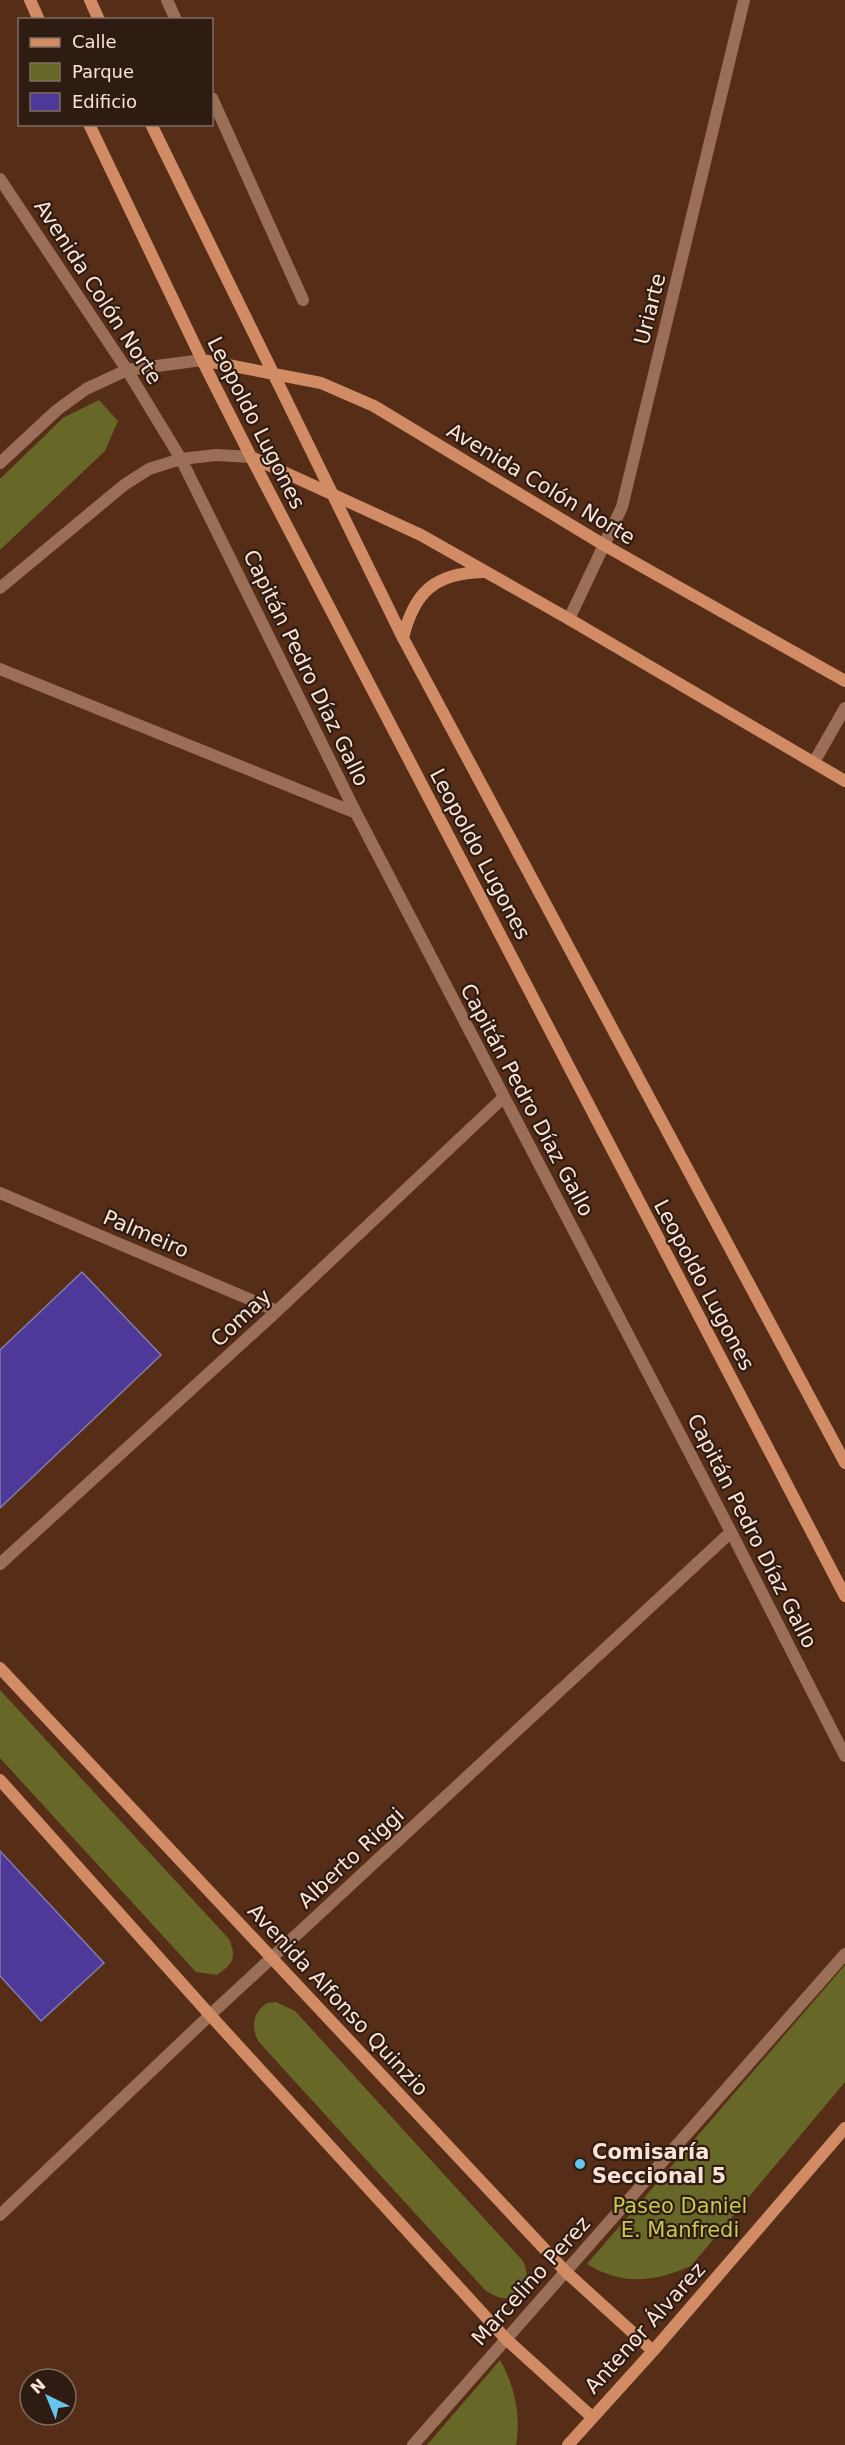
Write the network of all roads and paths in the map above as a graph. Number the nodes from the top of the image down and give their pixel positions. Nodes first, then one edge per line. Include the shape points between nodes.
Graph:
1 (30, 0) edge
2 (90, 0) edge
3 (167, 0) edge
4 (744, 0) edge
5 (38, 18) edge
6 (98, 18) edge
7 (175, 18) edge
8 (213, 100) edge
9 (90, 126) edge
10 (152, 126) edge
11 (0, 179) edge
12 (303, 300) dead end
13 (202, 360) junction
14 (127, 370) junction
15 (273, 373) junction
16 (250, 457) junction
17 (181, 459) junction
18 (0, 463) edge
19 (333, 493) junction
20 (604, 545) junction
21 (486, 572) junction
22 (0, 588) edge
23 (569, 619) junction
24 (403, 638) junction
25 (0, 669) edge
26 (845, 681) edge
27 (845, 708) edge
28 (814, 762) junction
29 (845, 781) edge
30 (356, 813) junction
31 (504, 1097) junction
32 (0, 1193) edge
33 (277, 1311) junction
34 (845, 1463) edge
35 (731, 1532) junction
36 (0, 1564) edge
37 (845, 1596) edge
38 (0, 1668) edge
39 (845, 1756) edge
40 (0, 1780) edge
41 (845, 1954) edge
42 (272, 1958) junction
43 (210, 2015) junction
44 (845, 2128) edge
45 (0, 2215) edge
46 (566, 2272) junction
47 (506, 2339) junction
48 (653, 2351) junction
49 (592, 2417) junction
50 (413, 2445) edge
51 (568, 2445) edge

1 - 5 main road
2 - 6 main road
3 - 7 street
4 - 20 street, Uriarte via 622,507
8 - 12 street
9 - 13 main road, Leopoldo Lugones
10 - 15 main road, Leopoldo Lugones
11 - 14 street, Avenida Colón Norte
13 - 14 street
13 - 15 main road, Avenida Colón Norte
13 - 16 main road, Leopoldo Lugones
14 - 17 street, Avenida Colón Norte
14 - 18 street via 86,389 57,410
15 - 19 main road, Leopoldo Lugones
15 - 20 main road, Avenida Colón Norte via 321,383 374,406
16 - 17 street
16 - 19 main road
16 - 37 main road, Leopoldo Lugones
17 - 22 street via 149,469 124,485
17 - 30 street, Capitán Pedro Díaz Gallo
19 - 21 main road via 421,535
19 - 24 main road, Leopoldo Lugones
20 - 23 street, Uriarte
20 - 26 main road, Avenida Colón Norte
21 - 23 main road
21 - 24 main road via 462,573 440,581 422,596 409,615
23 - 28 main road
24 - 34 main road, Leopoldo Lugones
25 - 30 street
27 - 28 street
28 - 29 main road
30 - 31 street, Capitán Pedro Díaz Gallo
31 - 33 street, Comay
31 - 35 street, Capitán Pedro Díaz Gallo
32 - 33 street, Palmeiro
33 - 36 street, Comay
35 - 39 street, Capitán Pedro Díaz Gallo
35 - 42 street, Alberto Riggi
38 - 42 main road, Avenida Alfonso Quinzio
40 - 43 main road
41 - 46 street, Marcelino Perez
42 - 43 street, Alberto Riggi
42 - 46 main road, Avenida Alfonso Quinzio
43 - 45 street, Alberto Riggi
43 - 47 main road
44 - 48 main road, Antenor Álvarez
46 - 47 street, Marcelino Perez
46 - 48 main road, Avenida Alfonso Quinzio
47 - 49 main road
47 - 50 street, Marcelino Perez
48 - 49 main road, Antenor Álvarez
49 - 51 main road, Antenor Álvarez

